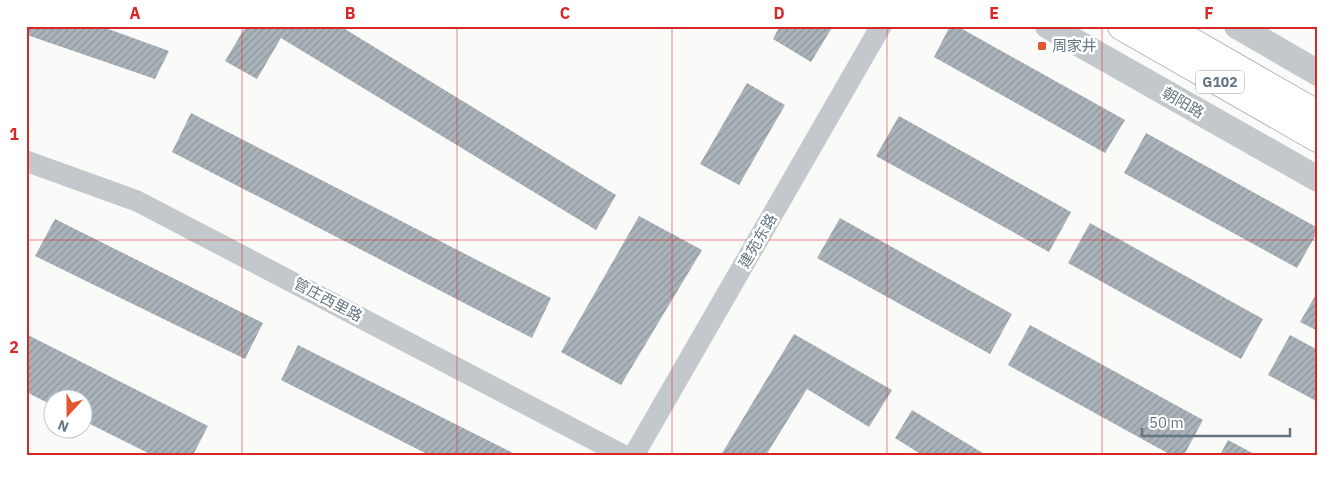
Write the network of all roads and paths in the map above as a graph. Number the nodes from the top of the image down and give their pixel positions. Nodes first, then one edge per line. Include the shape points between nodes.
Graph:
1 (881, 26) edge
2 (1048, 26) edge
3 (1122, 26) edge
4 (1163, 26) edge
5 (1237, 26) edge
6 (1318, 72) edge
7 (1318, 115) edge
8 (1318, 138) edge
9 (26, 161) edge
10 (1318, 180) edge
11 (622, 455) edge
12 (634, 455) edge

1 - 12 street, 建苑东路
2 - 10 street, 朝阳路
3 - 8 highway, G102
4 - 7 highway, G102
5 - 6 street
9 - 11 street, 管庄西里路 via 137,200

